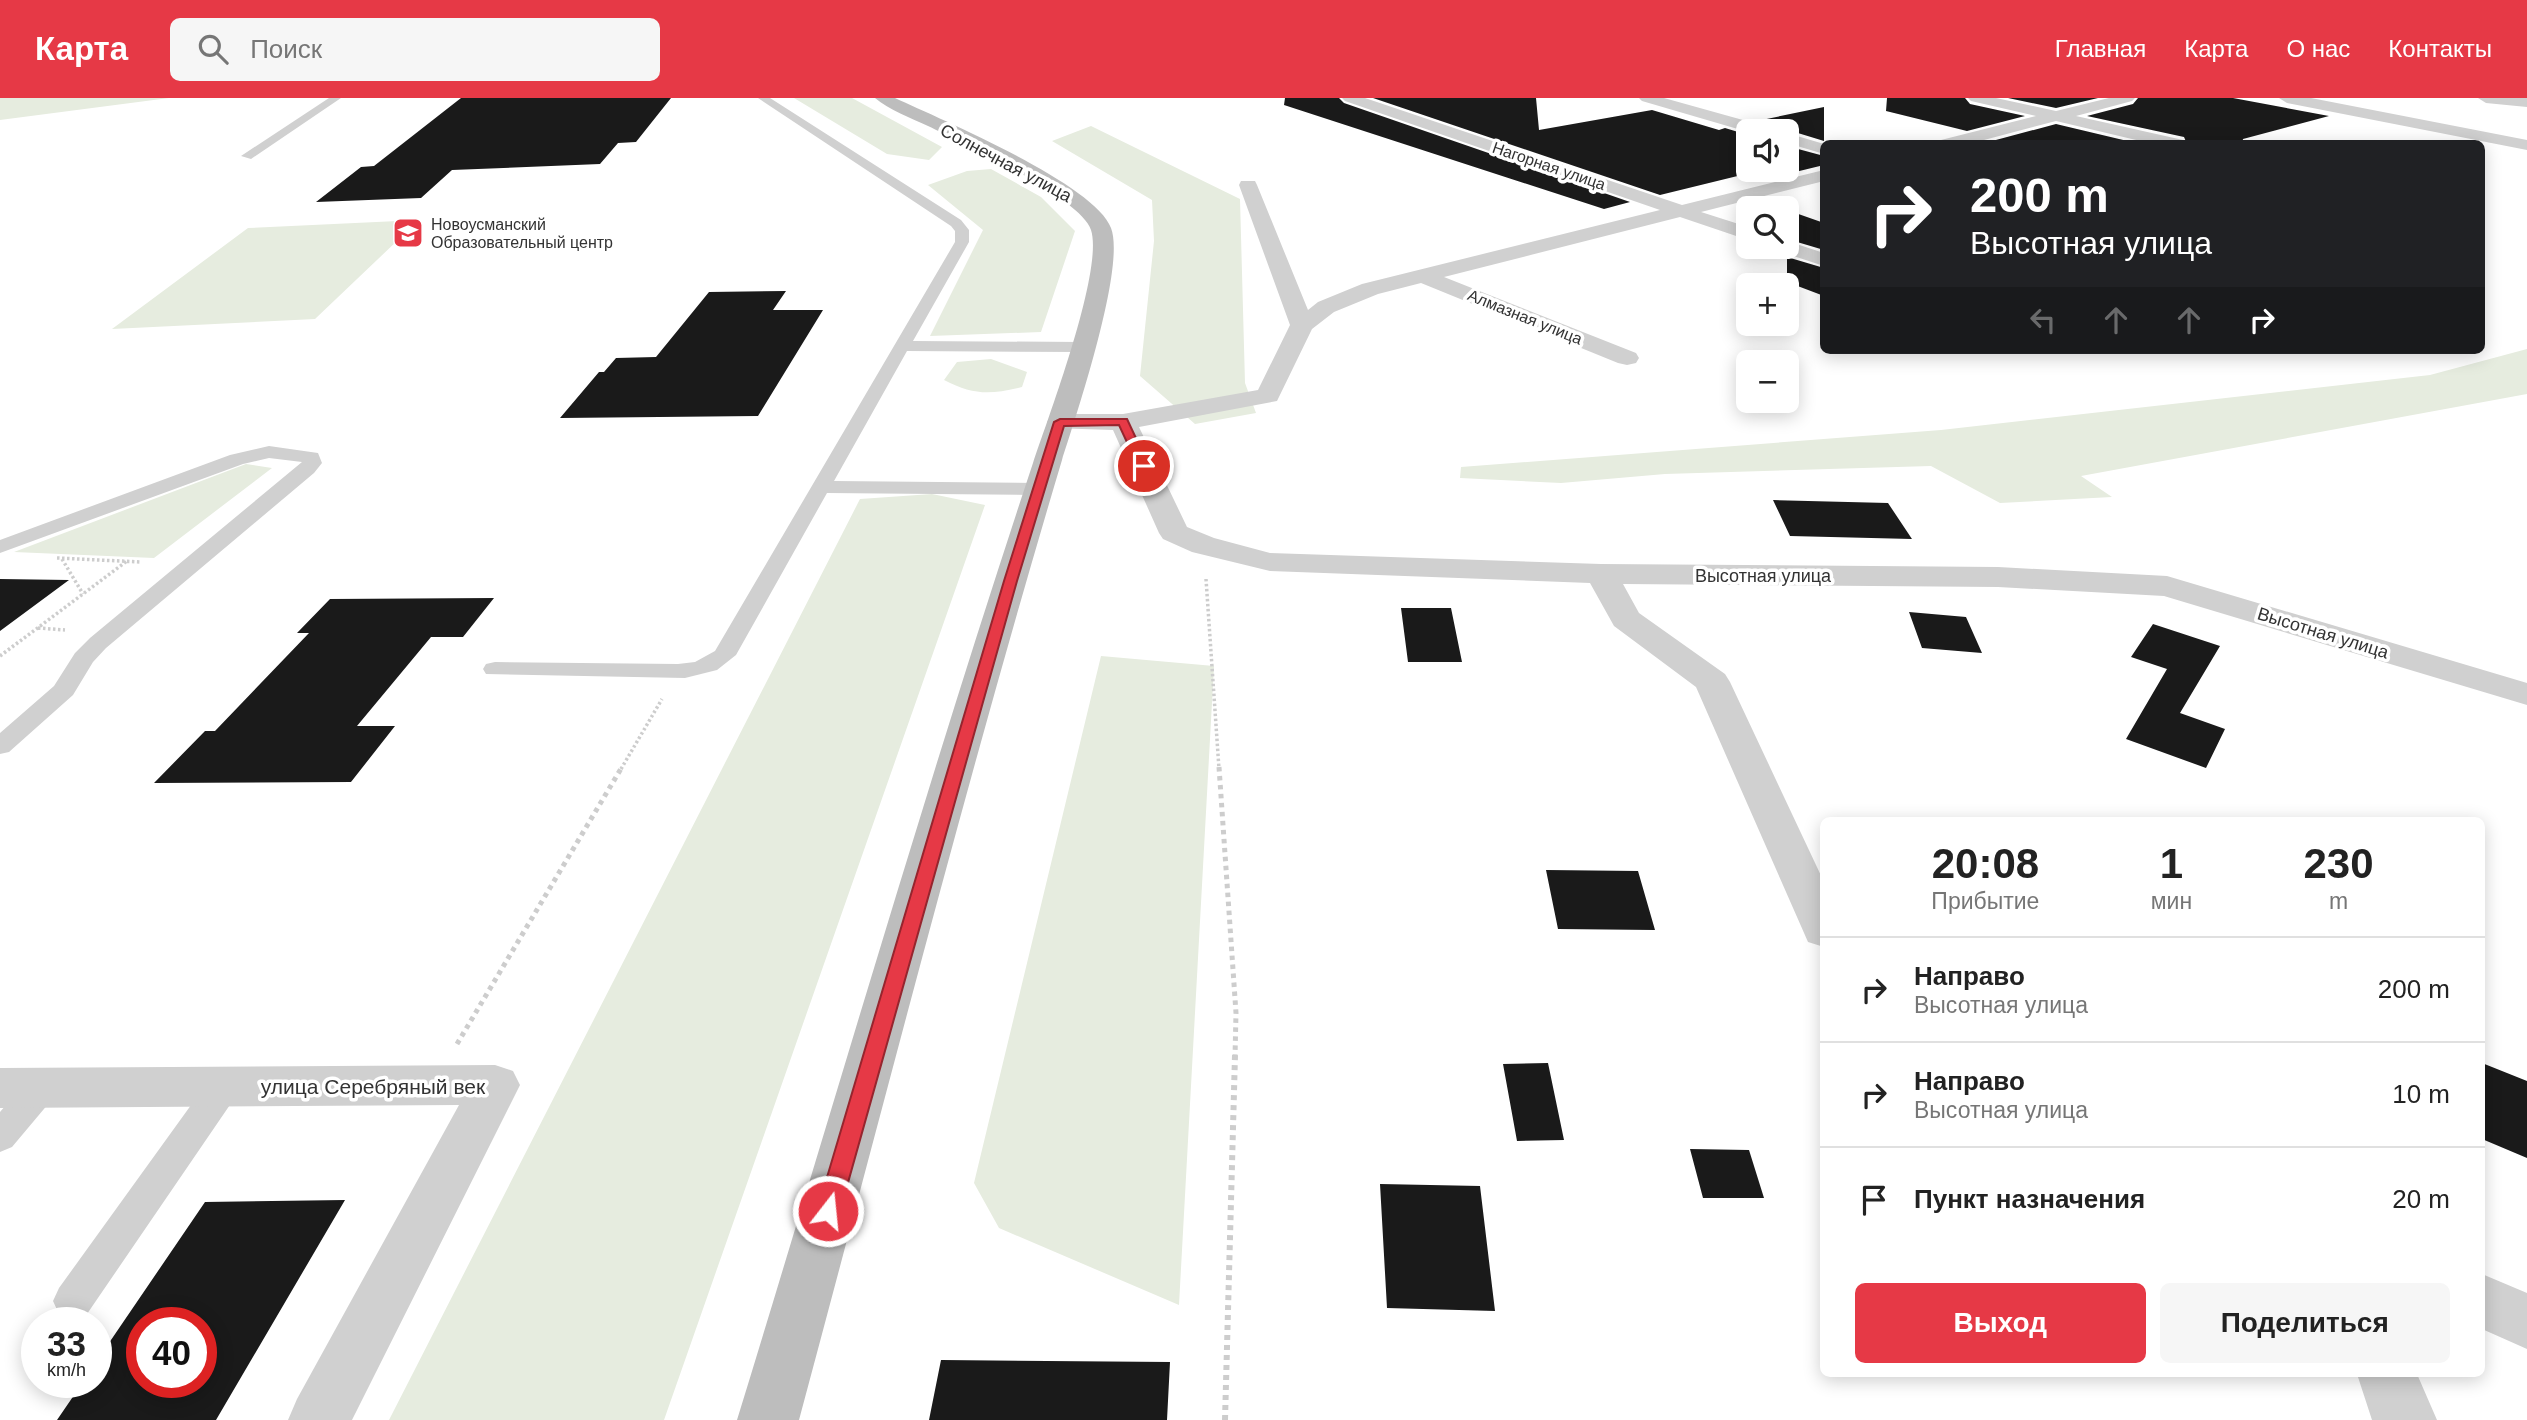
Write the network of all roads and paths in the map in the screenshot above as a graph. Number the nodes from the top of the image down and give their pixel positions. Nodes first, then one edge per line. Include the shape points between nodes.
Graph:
1 (336, 98) edge
2 (763, 98) edge
3 (883, 98) edge
4 (1350, 98) edge
5 (1647, 98) edge
6 (1976, 98) edge
7 (2127, 98) edge
8 (2287, 98) edge
9 (2486, 98) edge
10 (2527, 102) edge
11 (2056, 116) junction
12 (1736, 124) edge
13 (1963, 140) edge
14 (2160, 140) edge
15 (1799, 142) edge
16 (2527, 145) edge
17 (1820, 148) edge
18 (247, 156) dead end
19 (1820, 176) edge
20 (1248, 185) dead end
21 (1680, 211) junction
22 (1736, 230) edge
23 (1799, 252) edge
24 (1820, 259) edge
25 (1423, 276) junction
26 (1303, 325) junction
27 (902, 346) junction
28 (1082, 347) junction
29 (1628, 358) dead end
30 (1060, 422) junction
31 (1123, 422) junction
32 (821, 487) junction
33 (1039, 489) junction
34 (1203, 545) junction
35 (0, 547) edge
36 (49, 557) dead end
37 (61, 558) junction
38 (127, 561) junction
39 (141, 562) dead end
40 (1601, 574) junction
41 (83, 594) junction
42 (37, 628) junction
43 (74, 630) dead end
44 (0, 656) edge
45 (495, 669) dead end
46 (678, 671) junction
47 (2527, 694) edge
48 (0, 746) edge
49 (1820, 922) edge
50 (432, 1085) junction
51 (225, 1086) junction
52 (21, 1088) edge
53 (0, 1137) edge
54 (73, 1301) dead end
55 (2485, 1301) edge
56 (2527, 1322) edge
57 (2388, 1377) edge
58 (319, 1420) edge
59 (768, 1420) edge
60 (1225, 1420) edge
61 (2406, 1420) edge

1 - 18 lane
2 - 27 lane via 962,230 962,242
3 - 28 street, Солнечная улица via 1062,190 1090,211 1102,229 1105,255
4 - 21 street, Нагорная улица
5 - 12 street
6 - 11 street
7 - 11 street
8 - 16 street
9 - 10 street
11 - 13 street
11 - 14 street
15 - 17 street
19 - 21 street
20 - 26 street
21 - 22 street, Нагорная улица
21 - 25 street
23 - 24 street
25 - 26 street via 1370,289 1326,307
25 - 29 street, Алмазная улица
26 - 31 street via 1268,396
27 - 28 lane
27 - 32 lane
28 - 30 street, Солнечная улица
30 - 31 street
30 - 33 street, Солнечная улица
31 - 34 street, Высотная улица via 1174,533
32 - 33 lane
32 - 46 lane via 724,655 715,664
33 - 59 street, Солнечная улица
34 - 40 street, Высотная улица via 1270,562
34 - 60 path via 1236,1013
35 - 48 lane via 237,459 269,452 311,457 307,469 98,643 64,690
36 - 37 path
37 - 38 path
37 - 41 path
38 - 39 path
38 - 41 path
40 - 47 street, Высотная улица via 1998,578 2167,586
40 - 49 street via 1626,619 1712,682
41 - 42 path
42 - 43 path
42 - 44 path
45 - 46 lane
46 - 50 path
50 - 51 street, улица Серебряный век
50 - 58 street, улица Серебряный век via 495,1085
51 - 52 street, улица Серебряный век
51 - 54 lane
52 - 53 lane
55 - 56 street
57 - 61 street via 2394,1401

